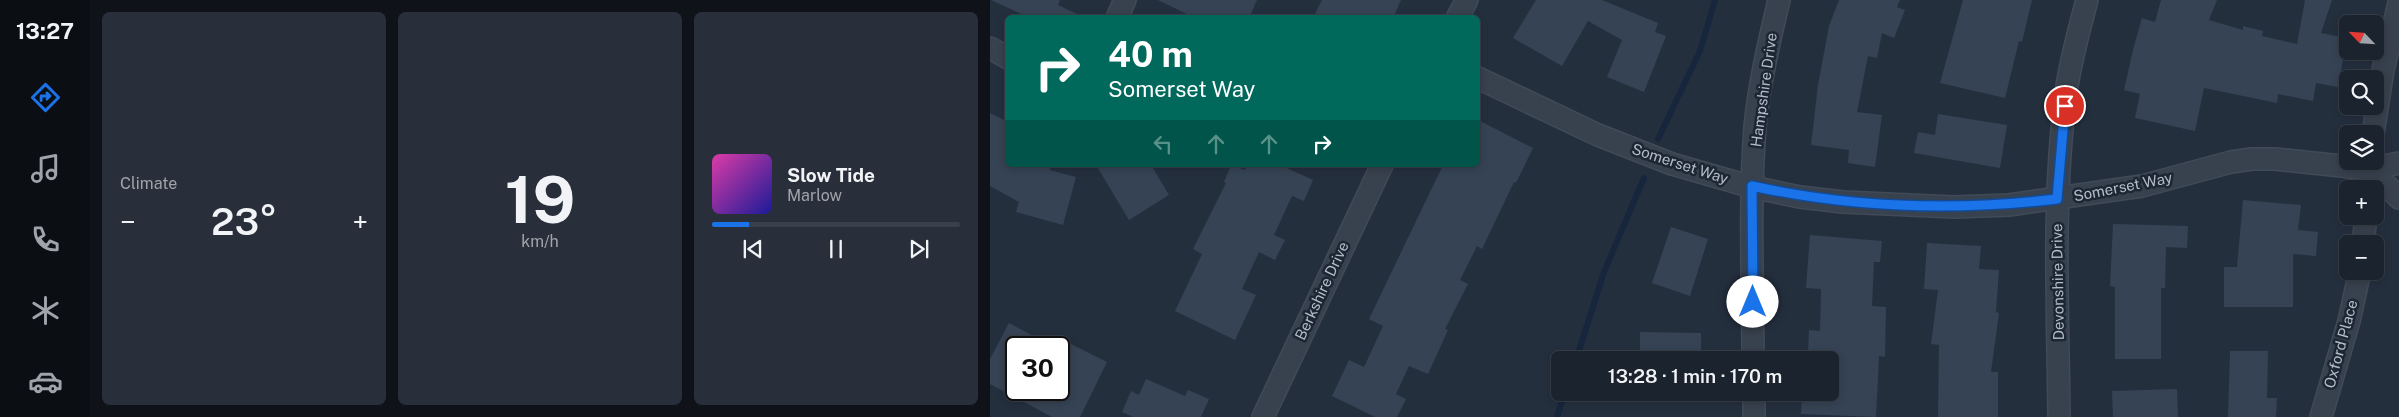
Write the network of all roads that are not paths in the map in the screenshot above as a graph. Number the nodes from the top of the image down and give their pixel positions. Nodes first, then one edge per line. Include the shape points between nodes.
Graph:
1 (1125, 0) edge
2 (1467, 0) edge
3 (1779, 0) edge
4 (2087, 0) edge
5 (2399, 3) edge
6 (1118, 15) edge
7 (1459, 15) edge
8 (990, 48) edge
9 (1005, 56) edge
10 (1480, 79) edge
11 (2374, 125) edge
12 (2399, 163) edge
13 (1381, 167) edge
14 (2370, 173) edge
15 (1752, 186) junction
16 (2399, 198) edge
17 (2057, 199) junction
18 (2358, 280) edge
19 (1754, 351) edge
20 (1754, 401) edge
21 (1263, 417) edge
22 (1754, 417) edge
23 (2059, 417) edge
24 (2321, 417) edge

1 - 6 street
2 - 7 street
3 - 15 street, Hampshire Drive via 1755,127
4 - 17 street, Devonshire Drive via 2066,91
5 - 11 street
8 - 9 street
10 - 15 street, Somerset Way via 1630,148 1672,164
12 - 14 street, Somerset Way
13 - 21 street, Berkshire Drive
14 - 16 street
14 - 17 street, Somerset Way via 2275,158 2252,159 2142,186
15 - 17 street, Somerset Way via 1800,197 1897,206 2009,205
15 - 19 street, Hampshire Drive
17 - 23 street, Devonshire Drive
18 - 24 street, Oxford Place
20 - 22 street

